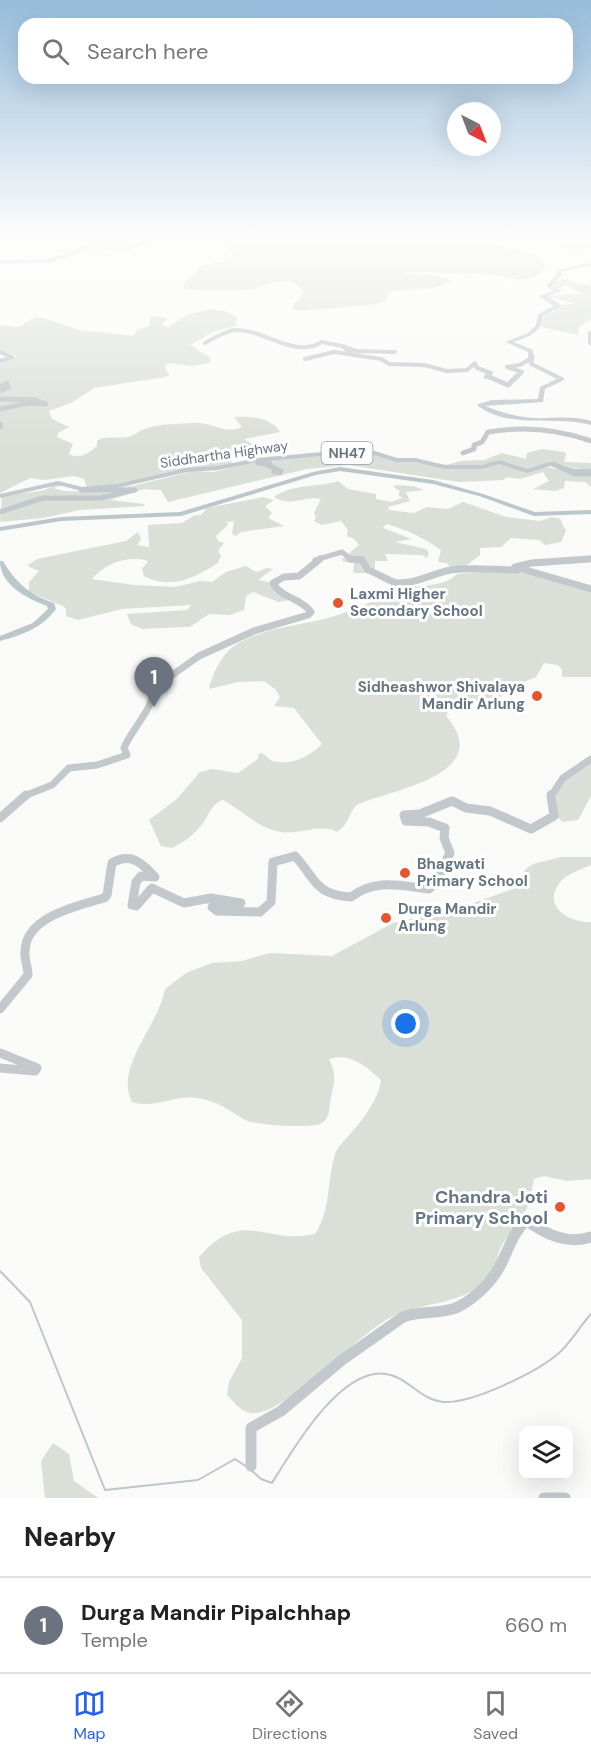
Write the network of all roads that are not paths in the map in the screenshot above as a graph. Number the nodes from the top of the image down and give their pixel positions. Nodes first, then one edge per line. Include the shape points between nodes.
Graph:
1 (557, 307) edge
2 (205, 342) dead end
3 (342, 346) junction
4 (0, 352) edge
5 (395, 352) dead end
6 (354, 356) junction
7 (533, 357) junction
8 (304, 359) dead end
9 (0, 361) edge
10 (0, 399) edge
11 (0, 409) edge
12 (591, 423) edge
13 (591, 441) edge
14 (463, 453) dead end
15 (270, 459) junction
16 (280, 472) dead end
17 (591, 472) edge
18 (77, 489) junction
19 (0, 496) edge
20 (0, 512) edge
21 (591, 558) edge
22 (517, 570) junction
23 (591, 589) edge
24 (591, 759) edge
25 (0, 818) edge
26 (0, 1009) edge
27 (0, 1053) edge
28 (0, 1068) edge
29 (591, 1238) edge
30 (251, 1466) dead end
31 (544, 1498) edge
32 (565, 1498) edge

1 - 7 highway via 540,315 539,325 530,334 508,342 531,351
2 - 3 street via 239,330 297,347 314,347 322,342
3 - 5 street via 356,351
3 - 6 street
4 - 9 street via 12,357
6 - 7 street via 442,370 467,370 475,363 477,368 491,373 486,377 508,386 522,372 507,367
6 - 8 street via 334,352
7 - 12 highway via 531,364 562,379 542,388 541,400 483,403 480,407 527,420 563,417
10 - 11 street via 46,404
13 - 14 street via 554,430 519,427 488,432 474,449
15 - 16 street via 258,464 270,464 267,465 277,469 273,472
15 - 17 highway, Siddhartha Highway / NH47 via 365,450 396,460 417,460 444,467 482,467 499,462 528,471 553,465
15 - 18 highway, Siddhartha Highway / NH47 via 117,486
18 - 19 highway, Siddhartha Highway / NH47 via 58,483
18 - 20 street via 135,490 100,498 43,498
21 - 22 street via 571,563 524,563 515,567
22 - 23 street via 545,574
22 - 25 street via 459,569 395,583 368,570 362,560 352,560 342,552 315,561 299,576 273,583 282,594 308,607 309,615 254,631 199,656 154,688 153,702 128,737 124,748 127,755 97,765 69,768 52,784 25,795
24 - 26 street via 562,778 551,795 554,816 531,829 490,811 452,801 420,814 404,815 406,821 429,822 445,828 450,853 438,882 429,889 367,884 351,897 326,894 312,885 294,856 288,856 273,862 271,902 260,912 217,911 212,907 241,903 211,898 184,903 152,888 136,906 132,905 136,882 141,876 155,877 133,857 126,856 112,863 104,898 49,918 30,936 24,951 28,975
27 - 28 street via 37,1068
29 - 30 street via 570,1241 526,1220 510,1240 494,1277 459,1306 403,1317 342,1359 281,1411 251,1428
31 - 32 street

